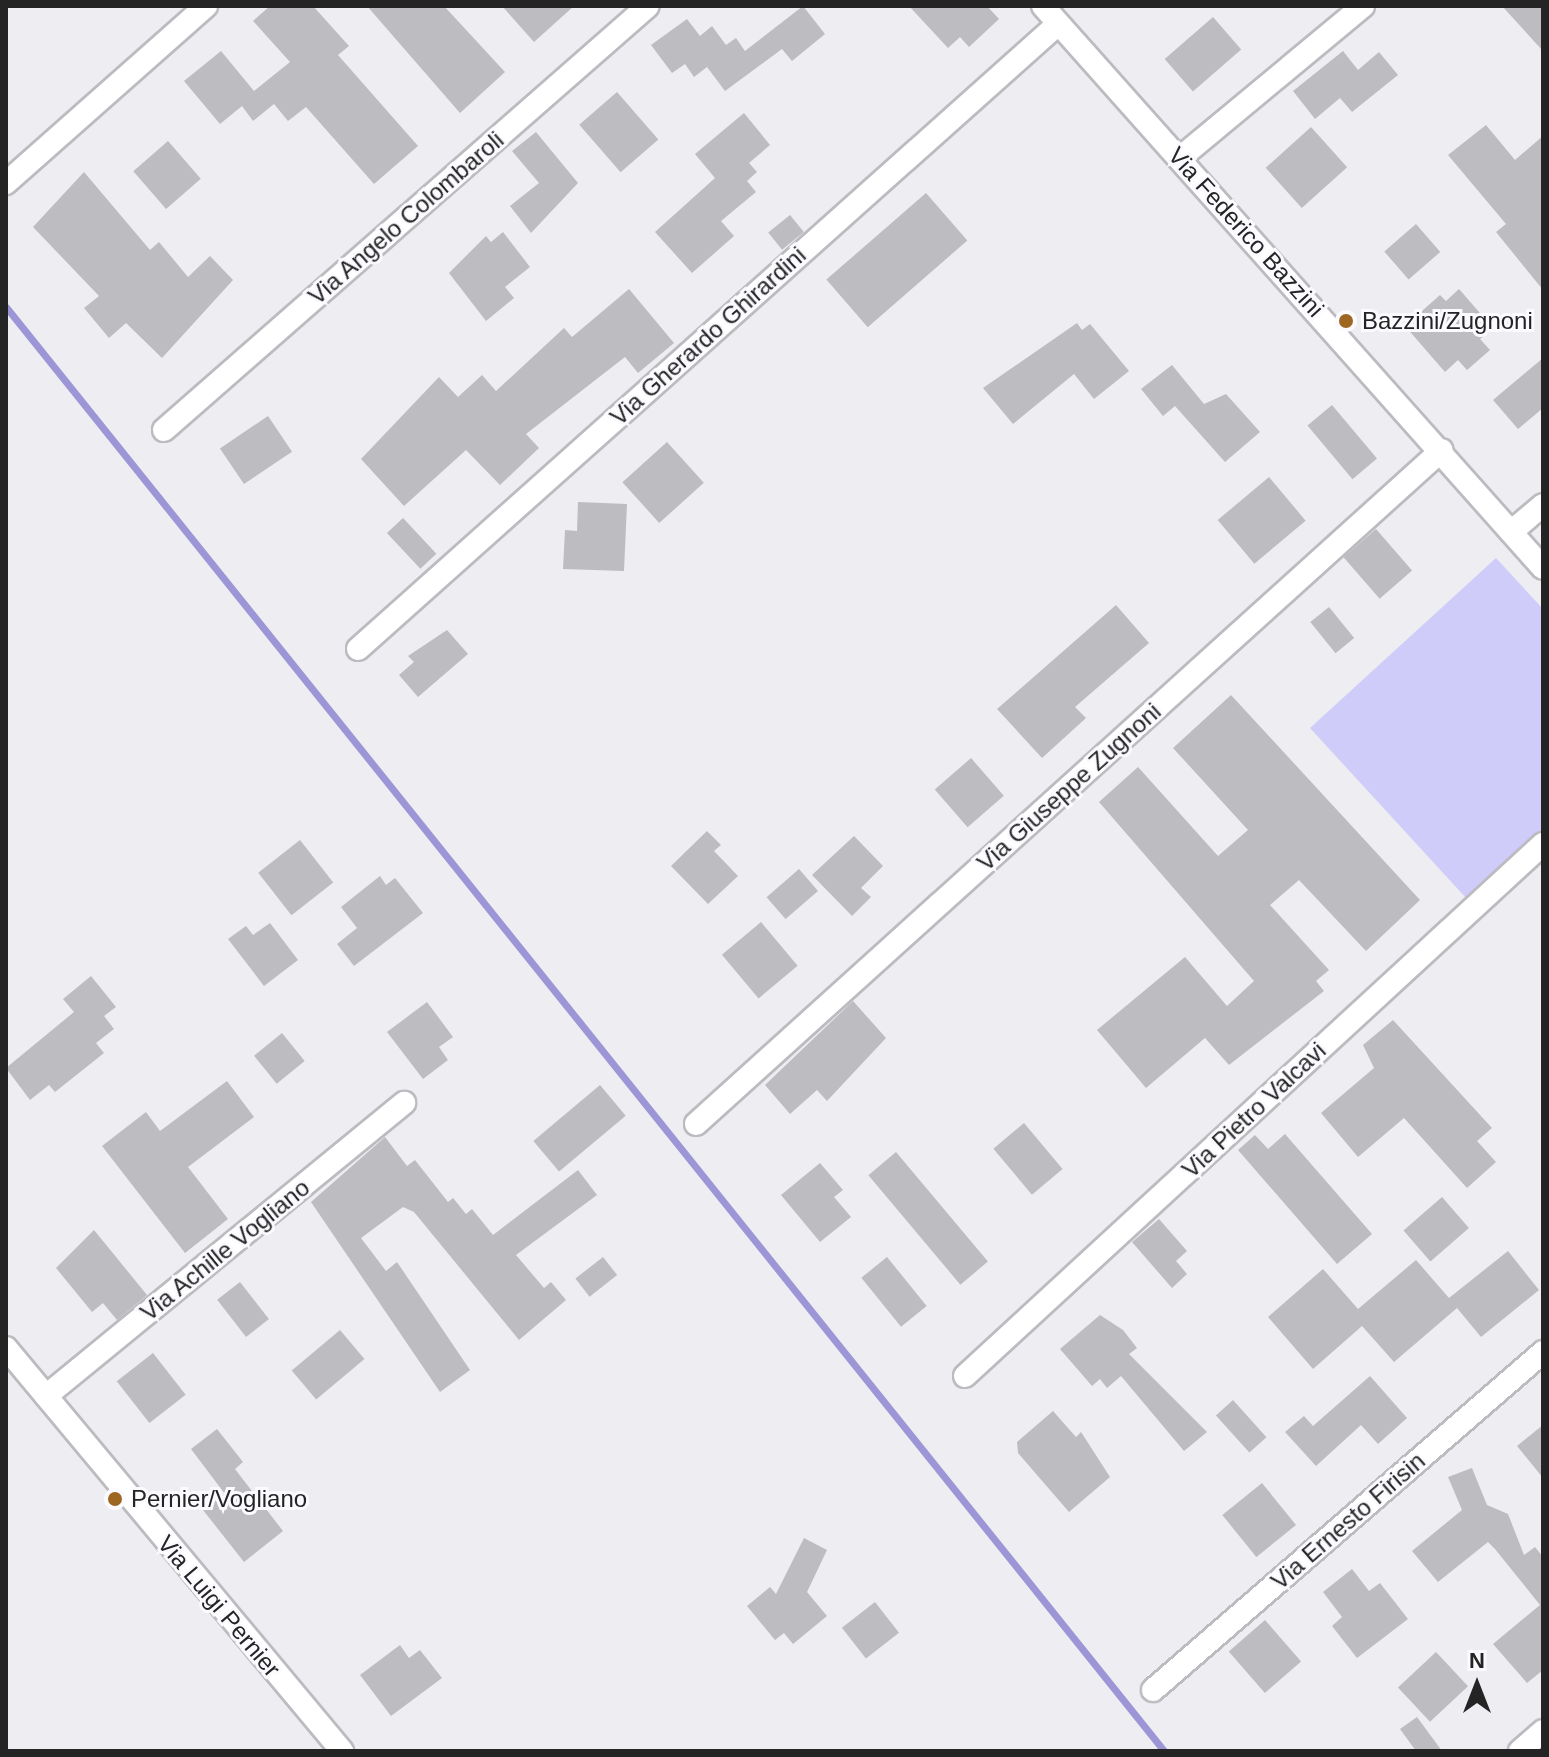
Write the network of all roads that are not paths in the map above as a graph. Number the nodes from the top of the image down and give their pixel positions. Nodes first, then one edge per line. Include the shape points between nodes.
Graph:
1 (206, 6) edge
2 (648, 6) edge
3 (1043, 6) edge
4 (1363, 6) edge
5 (1058, 24) junction
6 (1180, 158) junction
7 (6, 183) edge
8 (164, 430) dead end
9 (1442, 450) junction
10 (1543, 505) edge
11 (1511, 532) junction
12 (1543, 568) edge
13 (358, 649) dead end
14 (1543, 844) edge
15 (404, 1103) dead end
16 (696, 1124) dead end
17 (6, 1348) edge
18 (1543, 1352) edge
19 (965, 1376) dead end
20 (46, 1396) junction
21 (1153, 1690) dead end
22 (1543, 1731) edge
23 (342, 1751) edge
24 (1520, 1751) edge

1 - 7 street
2 - 8 street, Via Angelo Colombaroli
3 - 5 street, Via Federico Bazzini
4 - 6 street
5 - 6 street, Via Federico Bazzini
5 - 13 street, Via Gherardo Ghirardini
6 - 9 street, Via Federico Bazzini
9 - 11 street, Via Federico Bazzini
9 - 16 street, Via Giuseppe Zugnoni
10 - 11 street
11 - 12 street, Via Federico Bazzini
14 - 19 street, Via Pietro Valcavi
15 - 20 street, Via Achille Vogliano
17 - 20 street, Via Luigi Pernier
18 - 21 street, Via Ernesto Firisin
20 - 23 street, Via Luigi Pernier
22 - 24 street

